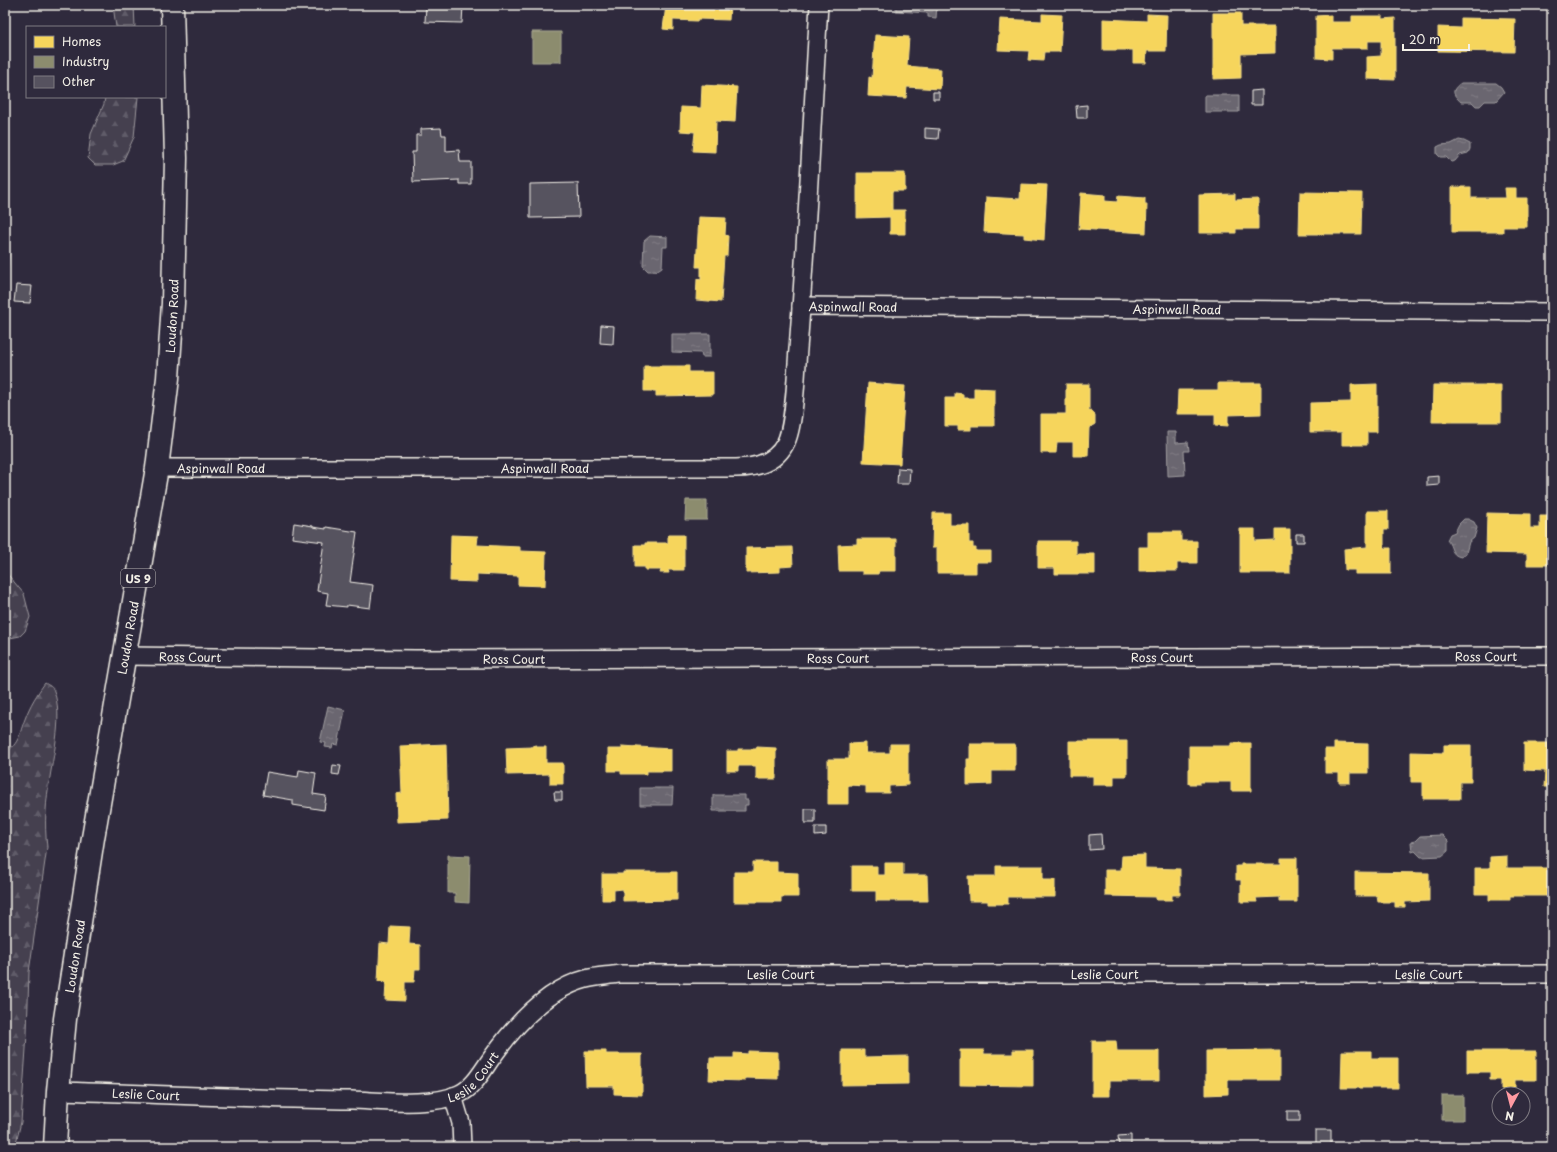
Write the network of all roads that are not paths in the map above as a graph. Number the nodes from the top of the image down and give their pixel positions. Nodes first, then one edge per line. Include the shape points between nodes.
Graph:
1 (172, 5) edge
2 (819, 5) edge
3 (801, 306) junction
4 (1552, 312) edge
5 (157, 468) junction
6 (125, 656) junction
7 (1552, 656) edge
8 (1552, 974) edge
9 (58, 1091) junction
10 (453, 1096) junction
11 (55, 1147) edge
12 (462, 1147) edge

1 - 5 main road, Loudon Road / US 9 via 176,158 173,303 168,378
2 - 3 street, Aspinwall Road
3 - 4 street, Aspinwall Road
3 - 5 street, Aspinwall Road via 792,417 787,441 778,454 756,467
5 - 6 main road, Loudon Road / US 9
6 - 7 street, Ross Court via 479,659
6 - 9 main road, Loudon Road / US 9 via 65,1018
8 - 10 street, Leslie Court via 619,974 586,979 547,998 516,1027 467,1090
9 - 10 street, Leslie Court via 327,1100 430,1101
9 - 11 main road, Loudon Road / US 9
10 - 12 street via 460,1123

